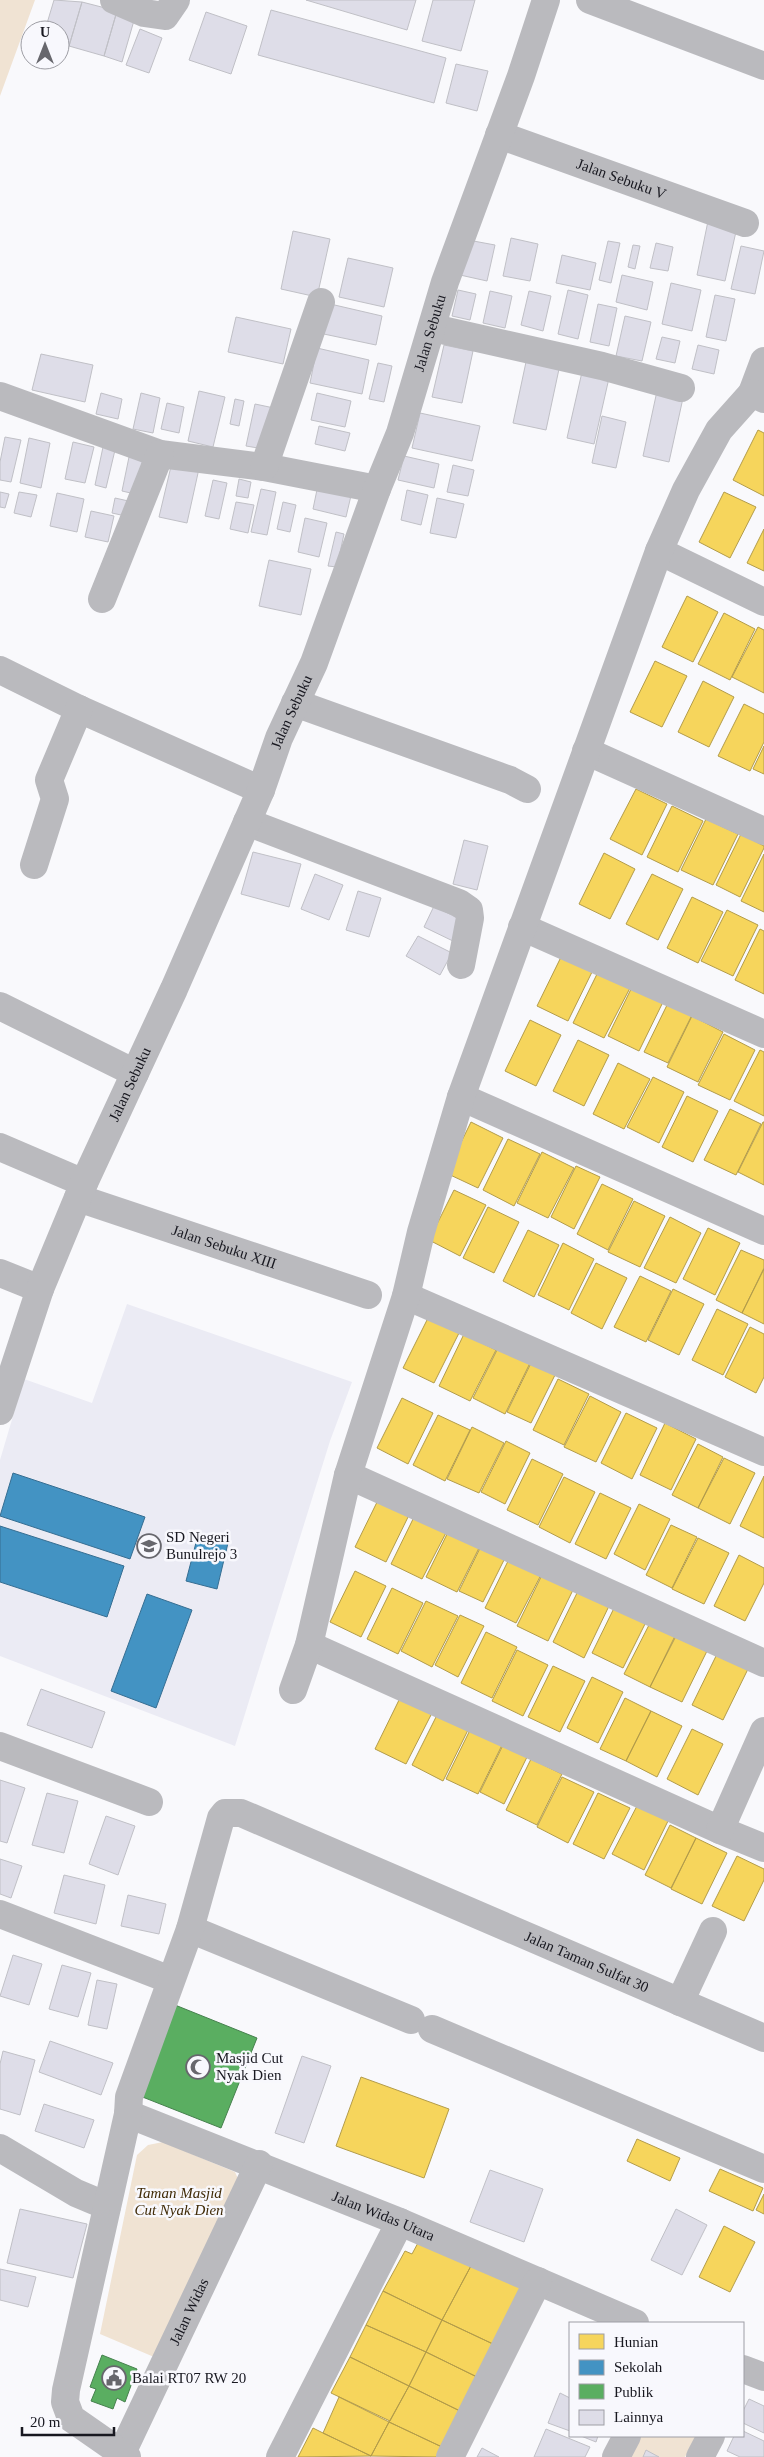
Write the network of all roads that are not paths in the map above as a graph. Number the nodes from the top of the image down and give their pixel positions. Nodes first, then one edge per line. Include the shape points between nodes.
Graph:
1 (114, 0) edge
2 (176, 0) edge
3 (546, 0) edge
4 (590, 0) edge
5 (764, 66) edge
6 (500, 135) junction
7 (745, 223) dead end
8 (321, 302) dead end
9 (433, 328) junction
10 (764, 361) edge
11 (681, 388) dead end
12 (0, 396) edge
13 (758, 396) edge
14 (160, 454) junction
15 (264, 467) junction
16 (377, 489) junction
17 (659, 551) junction
18 (102, 598) dead end
19 (764, 602) edge
20 (0, 670) edge
21 (295, 703) junction
22 (79, 709) junction
23 (586, 751) junction
24 (528, 789) dead end
25 (261, 790) junction
26 (247, 822) junction
27 (764, 830) edge
28 (34, 865) dead end
29 (522, 927) junction
30 (461, 965) dead end
31 (0, 1006) edge
32 (764, 1034) edge
33 (135, 1073) junction
34 (461, 1097) junction
35 (0, 1147) edge
36 (81, 1190) junction
37 (764, 1231) edge
38 (0, 1273) edge
39 (40, 1289) junction
40 (368, 1294) dead end
41 (406, 1296) junction
42 (0, 1410) edge
43 (764, 1452) edge
44 (348, 1474) junction
45 (309, 1645) junction
46 (764, 1663) edge
47 (293, 1690) dead end
48 (764, 1731) edge
49 (0, 1746) edge
50 (149, 1802) dead end
51 (720, 1830) junction
52 (763, 1846) edge
53 (0, 1914) edge
54 (190, 1929) junction
55 (712, 1931) dead end
56 (168, 1979) dead end
57 (680, 2002) junction
58 (764, 2038) edge
59 (128, 2114) junction
60 (0, 2148) edge
61 (259, 2164) junction
62 (764, 2169) edge
63 (107, 2206) junction
64 (400, 2222) junction
65 (538, 2281) junction
66 (633, 2322) edge
67 (626, 2437) edge
68 (710, 2437) edge
69 (123, 2456) edge
70 (280, 2457) edge
71 (450, 2457) edge
72 (616, 2457) edge
73 (700, 2457) edge

1 - 2 street via 144,14 165,16
3 - 6 street, Jalan Sebuku
4 - 5 street
6 - 7 street, Jalan Sebuku V
6 - 9 street, Jalan Sebuku via 445,282
8 - 15 street
9 - 11 street via 602,366
9 - 16 street, Jalan Sebuku via 400,433
10 - 13 street
12 - 14 street
13 - 17 street via 719,430 686,490
14 - 15 street
14 - 18 street
15 - 16 street
16 - 21 street, Jalan Sebuku via 314,664
17 - 19 street
17 - 23 street
20 - 22 street
21 - 24 street
21 - 25 street, Jalan Sebuku
22 - 25 street
22 - 28 street via 49,780 55,799
23 - 27 street
23 - 29 street
25 - 26 street, Jalan Sebuku
26 - 30 street via 459,903 469,910 470,918
26 - 33 street, Jalan Sebuku
29 - 32 street
29 - 34 street
31 - 33 street
33 - 36 street, Jalan Sebuku
34 - 37 street
34 - 41 street via 421,1232
35 - 36 street, Jalan Sebuku XIII
36 - 39 street, Jalan Sebuku
36 - 40 street, Jalan Sebuku XIII
38 - 39 street
39 - 42 street, Jalan Sebuku
41 - 43 street
41 - 44 street
44 - 45 street
44 - 46 street
45 - 47 street
45 - 51 street
48 - 51 street
49 - 50 street
51 - 52 street
53 - 56 street
54 - 57 street, Jalan Taman Sulfat 30 via 221,1818 225,1813 242,1813
54 - 59 street via 129,2097
54 - 62 street
55 - 57 street
57 - 58 street, Jalan Taman Sulfat 30
59 - 61 street, Jalan Widas Utara
59 - 63 street
60 - 63 street
61 - 64 street, Jalan Widas Utara
61 - 69 street, Jalan Widas
63 - 69 street via 65,2402 71,2418
64 - 65 street, Jalan Widas Utara
64 - 70 street
65 - 66 street, Jalan Widas Utara
65 - 71 street
67 - 72 street
68 - 73 street

